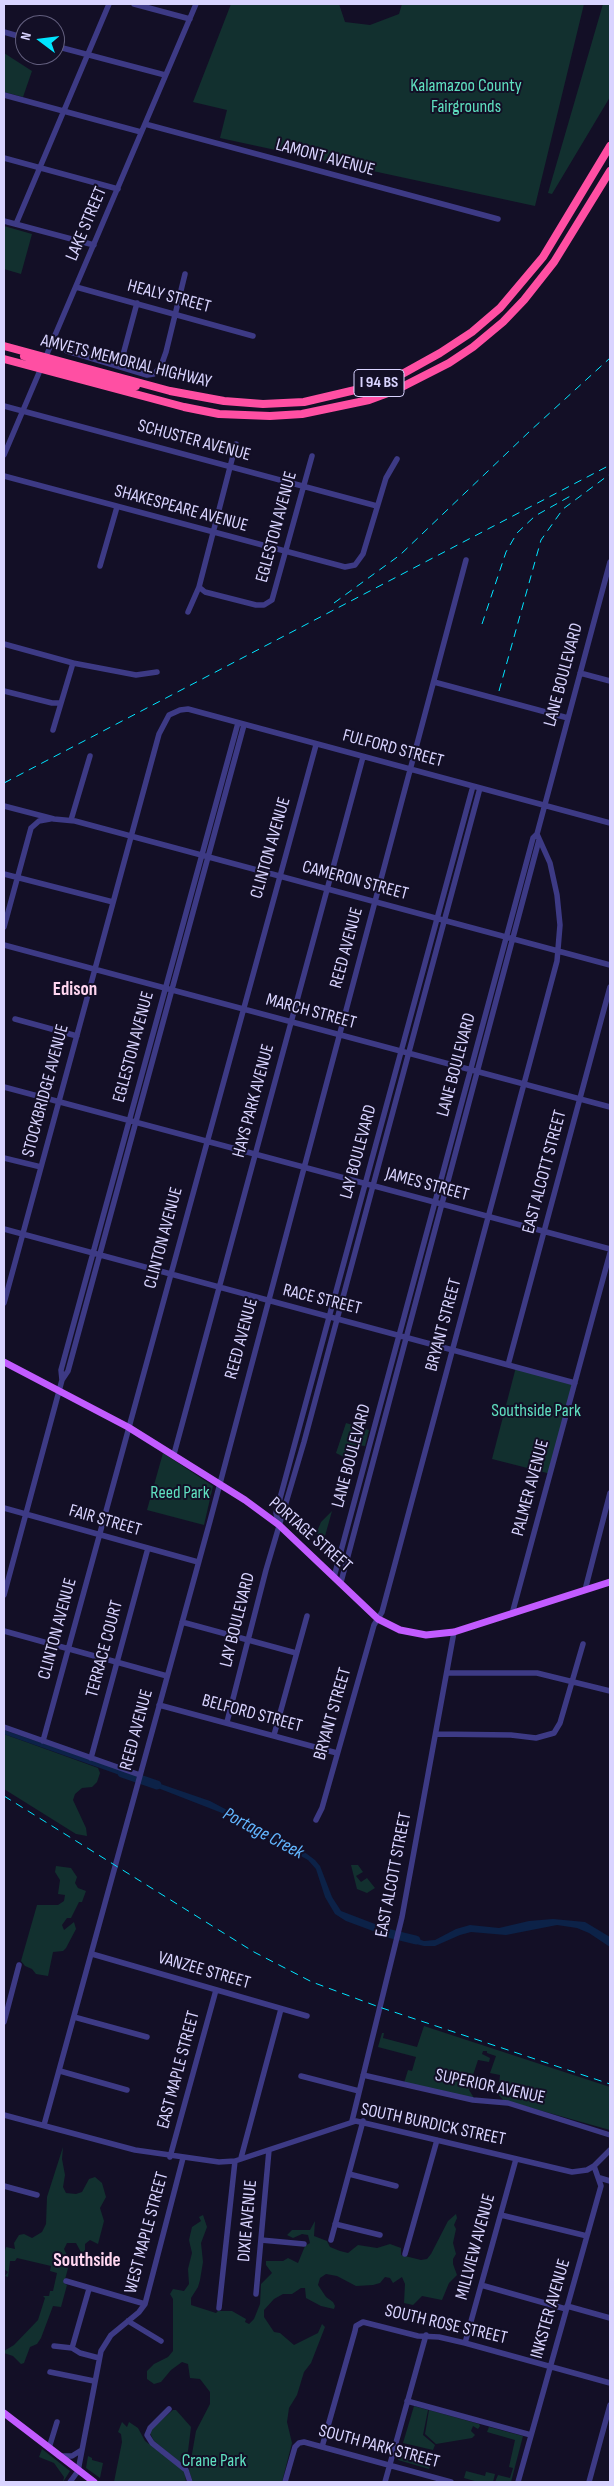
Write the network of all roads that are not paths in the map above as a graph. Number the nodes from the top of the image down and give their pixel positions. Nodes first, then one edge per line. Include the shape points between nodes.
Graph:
1 (109, 4) edge
2 (134, 4) edge
3 (196, 4) edge
4 (190, 19) junction
5 (65, 49) edge
6 (88, 55) junction
7 (165, 75) junction
8 (4, 95) edge
9 (64, 111) junction
10 (145, 124) junction
11 (142, 132) junction
12 (610, 146) edge
13 (4, 158) edge
14 (40, 168) junction
15 (610, 171) edge
16 (118, 189) junction
17 (498, 219) dead end
18 (4, 221) edge
19 (16, 224) junction
20 (94, 244) junction
21 (185, 274) dead end
22 (76, 286) junction
23 (137, 303) junction
24 (176, 314) junction
25 (253, 336) dead end
26 (4, 346) edge
27 (4, 351) edge
28 (68, 351) dead end
29 (4, 358) edge
30 (44, 363) junction
31 (120, 366) junction
32 (4, 406) edge
33 (22, 411) junction
34 (236, 444) dead end
35 (4, 455) edge
36 (312, 456) dead end
37 (397, 459) dead end
38 (230, 466) junction
39 (4, 476) edge
40 (304, 486) junction
41 (377, 506) junction
42 (117, 508) junction
43 (212, 532) junction
44 (286, 553) junction
45 (466, 560) dead end
46 (610, 562) edge
47 (100, 566) dead end
48 (198, 587) junction
49 (188, 612) dead end
50 (4, 644) edge
51 (73, 662) junction
52 (157, 672) dead end
53 (580, 674) junction
54 (610, 681) edge
55 (434, 682) junction
56 (4, 691) edge
57 (61, 703) junction
58 (169, 715) joint
59 (568, 718) junction
60 (241, 724) junction
61 (53, 730) dead end
62 (316, 744) junction
63 (90, 756) dead end
64 (363, 757) junction
65 (411, 770) junction
66 (473, 786) junction
67 (480, 788) junction
68 (223, 790) junction
69 (545, 805) junction
70 (4, 806) edge
71 (54, 818) junction
72 (71, 820) junction
73 (610, 823) edge
74 (132, 836) junction
75 (538, 837) junction
76 (458, 852) junction
77 (202, 855) junction
78 (209, 857) junction
79 (4, 874) edge
80 (279, 876) junction
81 (18, 878) junction
82 (327, 889) junction
83 (113, 902) junction
84 (375, 902) junction
85 (440, 920) junction
86 (187, 923) junction
87 (4, 927) edge
88 (507, 937) junction
89 (514, 940) junction
90 (4, 946) edge
91 (558, 951) junction
92 (610, 965) edge
93 (95, 969) junction
94 (610, 987) edge
95 (169, 989) junction
96 (489, 1002) junction
97 (496, 1004) junction
98 (242, 1009) junction
99 (15, 1019) dead end
100 (291, 1022) junction
101 (340, 1035) junction
102 (77, 1036) junction
103 (404, 1052) junction
104 (147, 1054) junction
105 (154, 1056) junction
106 (471, 1070) junction
107 (478, 1072) junction
108 (524, 1084) junction
109 (4, 1087) edge
110 (580, 1100) junction
111 (59, 1102) junction
112 (610, 1108) edge
113 (129, 1121) junction
114 (136, 1123) junction
115 (453, 1138) junction
116 (460, 1140) junction
117 (206, 1142) junction
118 (255, 1155) junction
119 (4, 1158) edge
120 (41, 1167) junction
121 (304, 1168) junction
122 (369, 1185) junction
123 (111, 1186) junction
124 (118, 1188) junction
125 (439, 1204) junction
126 (488, 1217) junction
127 (4, 1229) edge
128 (545, 1232) junction
129 (23, 1234) junction
130 (610, 1249) edge
131 (96, 1254) junction
132 (610, 1254) edge
133 (418, 1268) junction
134 (425, 1270) junction
135 (170, 1274) junction
136 (219, 1288) junction
137 (268, 1301) junction
138 (4, 1303) edge
139 (333, 1317) junction
140 (75, 1320) junction
141 (81, 1322) junction
142 (400, 1335) junction
143 (407, 1337) junction
144 (453, 1350) junction
145 (4, 1362) edge
146 (508, 1365) junction
147 (62, 1380) junction
148 (312, 1382) junction
149 (575, 1383) junction
150 (319, 1384) junction
151 (59, 1391) junction
152 (380, 1409) junction
153 (387, 1411) junction
154 (128, 1426) junction
155 (294, 1449) junction
156 (301, 1451) junction
157 (174, 1454) junction
158 (364, 1481) junction
159 (219, 1482) junction
160 (610, 1492) edge
161 (4, 1508) edge
162 (26, 1514) junction
163 (279, 1525) junction
164 (99, 1535) junction
165 (148, 1548) junction
166 (198, 1562) junction
167 (334, 1577) junction
168 (341, 1582) junction
169 (610, 1582) edge
170 (585, 1590) junction
171 (4, 1595) edge
172 (512, 1614) junction
173 (307, 1616) dead end
174 (378, 1619) junction
175 (182, 1622) junction
176 (4, 1631) edge
177 (454, 1632) junction
178 (249, 1640) junction
179 (583, 1644) dead end
180 (68, 1649) junction
181 (296, 1653) junction
182 (117, 1662) junction
183 (448, 1673) junction
184 (167, 1676) junction
185 (571, 1680) junction
186 (610, 1691) edge
187 (159, 1705) junction
188 (227, 1722) junction
189 (4, 1727) edge
190 (436, 1734) junction
191 (274, 1736) junction
192 (43, 1741) junction
193 (337, 1753) junction
194 (91, 1758) junction
195 (139, 1777) junction
196 (316, 1820) dead end
197 (92, 1954) junction
198 (19, 1965) dead end
199 (216, 1990) junction
200 (281, 2009) junction
201 (308, 2016) dead end
202 (74, 2017) junction
203 (4, 2022) edge
204 (147, 2037) dead end
205 (60, 2070) junction
206 (363, 2075) junction
207 (301, 2076) dead end
208 (127, 2090) dead end
209 (359, 2091) junction
210 (4, 2115) edge
211 (352, 2121) junction
212 (363, 2121) junction
213 (44, 2125) junction
214 (610, 2135) edge
215 (437, 2140) junction
216 (268, 2150) junction
217 (610, 2150) edge
218 (170, 2157) junction
219 (183, 2158) junction
220 (516, 2159) junction
221 (238, 2160) junction
222 (594, 2166) junction
223 (349, 2174) junction
224 (600, 2178) junction
225 (610, 2181) edge
226 (4, 2186) edge
227 (396, 2186) dead end
228 (37, 2195) dead end
229 (501, 2215) junction
230 (335, 2224) junction
231 (380, 2235) dead end
232 (587, 2236) junction
233 (261, 2240) junction
234 (331, 2240) dead end
235 (304, 2244) dead end
236 (405, 2254) dead end
237 (66, 2281) dead end
238 (481, 2286) junction
239 (89, 2289) junction
240 (256, 2294) dead end
241 (145, 2304) junction
242 (219, 2308) dead end
243 (567, 2308) junction
244 (610, 2318) edge
245 (128, 2321) junction
246 (426, 2335) junction
247 (161, 2341) dead end
248 (465, 2343) junction
249 (54, 2346) dead end
250 (72, 2348) junction
251 (99, 2358) junction
252 (550, 2367) junction
253 (50, 2372) dead end
254 (94, 2380) junction
255 (610, 2383) edge
256 (407, 2401) junction
257 (610, 2405) edge
258 (170, 2409) dead end
259 (4, 2413) edge
260 (57, 2422) dead end
261 (531, 2435) junction
262 (82, 2446) junction
263 (322, 2447) junction
264 (49, 2448) junction
265 (59, 2456) junction
266 (390, 2465) junction
267 (78, 2471) junction
268 (70, 2482) edge
269 (94, 2482) edge
270 (190, 2482) edge
271 (285, 2482) edge
272 (385, 2482) edge
273 (451, 2482) edge
274 (518, 2482) edge
275 (589, 2482) edge

1 - 6 street
2 - 4 street
3 - 4 street, LAKE STREET
4 - 7 street, LAKE STREET
5 - 6 street
6 - 7 street
6 - 9 street
7 - 10 street, LAKE STREET
8 - 9 street
9 - 11 street
9 - 14 street
10 - 11 street, LAKE STREET
10 - 17 street, LAMONT AVENUE
11 - 16 street, LAKE STREET
12 - 30 highway, AMVETS MEMORIAL HIGHWAY / I 94 BS via 548,248 500,308 472,332 423,363 368,387 304,402 224,402 151,386 123,384
13 - 14 street
14 - 16 street
14 - 19 street
15 - 30 highway, AMVETS MEMORIAL HIGHWAY / I 94 BS via 554,262 503,322 449,363 369,400 302,414 219,414 175,405
16 - 20 street, LAKE STREET
18 - 19 street
19 - 20 street
20 - 22 street, LAKE STREET
21 - 24 street
22 - 23 street, HEALY STREET
22 - 30 street, LAKE STREET
23 - 24 street, HEALY STREET
23 - 31 street
24 - 25 street, HEALY STREET
24 - 31 street via 157,372 150,375
26 - 30 highway, AMVETS MEMORIAL HIGHWAY / I 94 BS
27 - 30 highway
28 - 31 street
29 - 30 highway, AMVETS MEMORIAL HIGHWAY / I 94 BS
30 - 33 street, LAKE STREET
32 - 33 street, SCHUSTER AVENUE
33 - 35 street, LAKE STREET
33 - 38 street, SCHUSTER AVENUE
34 - 38 street
36 - 40 street, EGLESTON AVENUE
37 - 41 street via 388,473
38 - 40 street, SCHUSTER AVENUE
38 - 43 street
39 - 42 street, SHAKESPEARE AVENUE
40 - 41 street, SCHUSTER AVENUE
40 - 44 street, EGLESTON AVENUE
41 - 44 street, SHAKESPEARE AVENUE via 359,562 351,566 335,566
42 - 43 street, SHAKESPEARE AVENUE
42 - 47 street
43 - 44 street, SHAKESPEARE AVENUE
43 - 48 street
44 - 48 street, EGLESTON AVENUE via 275,594 267,604 256,605 219,596
45 - 55 street, REED AVENUE
46 - 53 street, LANE BOULEVARD
48 - 49 street
50 - 51 street
51 - 52 street via 136,675
51 - 57 street
53 - 54 street
53 - 59 street, LANE BOULEVARD
55 - 59 street
55 - 65 street, REED AVENUE
56 - 57 street
57 - 61 street
58 - 60 street, FULFORD STREET via 188,709
58 - 74 street, STOCKBRIDGE AVENUE via 159,734
59 - 69 street, LANE BOULEVARD
60 - 62 street, FULFORD STREET
60 - 68 street, EGLESTON AVENUE
62 - 64 street, FULFORD STREET
62 - 80 street, CLINTON AVENUE
63 - 72 street
64 - 65 street, FULFORD STREET
64 - 82 street, HAYS PARK AVENUE
65 - 66 street, FULFORD STREET
65 - 84 street, REED AVENUE
66 - 67 street, FULFORD STREET
66 - 76 street, LAY BOULEVARD
67 - 69 street, FULFORD STREET
67 - 76 street, LAY BOULEVARD
68 - 77 street, EGLESTON AVENUE
68 - 78 street, EGLESTON AVENUE
69 - 73 street, FULFORD STREET
69 - 75 street, LANE BOULEVARD
70 - 71 street, CAMERON STREET
71 - 72 street, CAMERON STREET
71 - 81 street via 39,821 31,828
72 - 74 street, CAMERON STREET
74 - 77 street, CAMERON STREET
74 - 83 street, STOCKBRIDGE AVENUE
75 - 88 street, LANE BOULEVARD via 533,838
75 - 89 street, LANE BOULEVARD
75 - 91 street, BRYANT STREET via 548,857 557,894
76 - 85 street, LAY BOULEVARD
77 - 78 street, CAMERON STREET
77 - 86 street, EGLESTON AVENUE
78 - 80 street, CAMERON STREET
78 - 86 street, EGLESTON AVENUE
79 - 81 street
80 - 82 street, CAMERON STREET
80 - 98 street, CLINTON AVENUE
81 - 83 street
81 - 87 street
82 - 84 street, CAMERON STREET
82 - 100 street, HAYS PARK AVENUE
83 - 93 street, STOCKBRIDGE AVENUE
84 - 85 street, CAMERON STREET
84 - 101 street, REED AVENUE
85 - 88 street, CAMERON STREET
85 - 103 street, LAY BOULEVARD
86 - 95 street, EGLESTON AVENUE
88 - 89 street, CAMERON STREET
88 - 96 street, LANE BOULEVARD
89 - 91 street, CAMERON STREET
89 - 97 street, LANE BOULEVARD
90 - 93 street, MARCH STREET
91 - 92 street, CAMERON STREET
91 - 108 street, BRYANT STREET
93 - 95 street, MARCH STREET
93 - 102 street, STOCKBRIDGE AVENUE
94 - 110 street, EAST ALCOTT STREET
95 - 98 street, MARCH STREET
95 - 104 street, EGLESTON AVENUE
95 - 105 street, EGLESTON AVENUE
96 - 97 street
96 - 106 street, LANE BOULEVARD
97 - 107 street, LANE BOULEVARD
98 - 100 street, MARCH STREET
98 - 117 street, CLINTON AVENUE
99 - 102 street
100 - 101 street, MARCH STREET
100 - 118 street, HAYS PARK AVENUE
101 - 103 street, MARCH STREET
101 - 121 street, REED AVENUE
102 - 111 street, STOCKBRIDGE AVENUE
103 - 106 street, MARCH STREET
103 - 122 street, LAY BOULEVARD
104 - 105 street
104 - 113 street, EGLESTON AVENUE
105 - 114 street, EGLESTON AVENUE
106 - 107 street, MARCH STREET
106 - 115 street, LANE BOULEVARD
107 - 108 street, MARCH STREET
107 - 116 street, LANE BOULEVARD
108 - 110 street, MARCH STREET
108 - 126 street, BRYANT STREET
109 - 111 street, JAMES STREET
110 - 112 street, MARCH STREET
110 - 128 street, EAST ALCOTT STREET
111 - 113 street, JAMES STREET
111 - 120 street, STOCKBRIDGE AVENUE
113 - 114 street, JAMES STREET
113 - 123 street, EGLESTON AVENUE
114 - 117 street, JAMES STREET
114 - 124 street, EGLESTON AVENUE
115 - 116 street
115 - 125 street, LANE BOULEVARD
116 - 125 street, LANE BOULEVARD
117 - 118 street, JAMES STREET
117 - 135 street, CLINTON AVENUE
118 - 121 street, JAMES STREET
118 - 136 street, HAYS PARK AVENUE
119 - 120 street
120 - 129 street, STOCKBRIDGE AVENUE
121 - 122 street, JAMES STREET
121 - 137 street, REED AVENUE
122 - 125 street, JAMES STREET
122 - 139 street, LAY BOULEVARD
123 - 124 street
123 - 131 street, EGLESTON AVENUE
124 - 131 street, EGLESTON AVENUE
125 - 126 street, JAMES STREET
125 - 133 street, LANE BOULEVARD
125 - 134 street, LANE BOULEVARD
126 - 128 street, JAMES STREET
126 - 144 street, BRYANT STREET
127 - 129 street, RACE STREET
128 - 130 street, JAMES STREET
128 - 146 street, EAST ALCOTT STREET
129 - 131 street, RACE STREET
129 - 138 street, STOCKBRIDGE AVENUE
131 - 135 street, RACE STREET
131 - 140 street, EGLESTON AVENUE
131 - 141 street, EGLESTON AVENUE
132 - 149 street, PALMER AVENUE
133 - 134 street
133 - 142 street, LANE BOULEVARD
134 - 143 street, LANE BOULEVARD
135 - 136 street, RACE STREET
135 - 154 street, CLINTON AVENUE
136 - 137 street, RACE STREET
136 - 157 street, HAYS PARK AVENUE
137 - 139 street, RACE STREET
137 - 159 street, REED AVENUE
139 - 142 street, RACE STREET
139 - 148 street, LAY BOULEVARD
139 - 150 street, LAY BOULEVARD
140 - 141 street
140 - 147 street, EGLESTON AVENUE via 61,1370
141 - 147 street, EGLESTON AVENUE via 68,1371
142 - 143 street, RACE STREET
142 - 152 street, LANE BOULEVARD
143 - 144 street, RACE STREET
143 - 153 street, LANE BOULEVARD
144 - 146 street, RACE STREET
144 - 174 street, BRYANT STREET
145 - 151 main road, PORTAGE STREET
146 - 149 street, RACE STREET
147 - 151 street, EGLESTON AVENUE
148 - 150 street
148 - 155 street, LAY BOULEVARD
149 - 172 street, PALMER AVENUE
150 - 156 street, LAY BOULEVARD
151 - 154 main road, PORTAGE STREET
151 - 162 street, EGLESTON AVENUE
152 - 153 street
152 - 158 street, LANE BOULEVARD
153 - 158 street, LANE BOULEVARD
154 - 157 main road, PORTAGE STREET
154 - 164 street, CLINTON AVENUE
155 - 156 street
155 - 163 street, LAY BOULEVARD via 276,1513
156 - 163 street, LAY BOULEVARD
157 - 159 main road, PORTAGE STREET
158 - 167 street, LANE BOULEVARD
158 - 168 street, LANE BOULEVARD
159 - 163 main road, PORTAGE STREET
159 - 166 street, REED AVENUE
160 - 170 street
161 - 162 street, FAIR STREET
162 - 164 street, FAIR STREET
162 - 171 street, EGLESTON AVENUE
163 - 167 main road, PORTAGE STREET
163 - 178 street, LAY BOULEVARD
164 - 165 street, FAIR STREET
164 - 180 street, CLINTON AVENUE
165 - 166 street, FAIR STREET
165 - 182 street, TERRACE COURT
166 - 175 street, REED AVENUE
167 - 168 main road, PORTAGE STREET
168 - 174 main road, PORTAGE STREET
169 - 170 main road, PORTAGE STREET
170 - 172 main road, PORTAGE STREET
172 - 177 main road, PORTAGE STREET
173 - 181 street
174 - 177 main road, PORTAGE STREET via 413,1634
174 - 193 street, BRYANT STREET
175 - 178 street
175 - 184 street, REED AVENUE
176 - 180 street
177 - 183 street, EAST ALCOTT STREET
178 - 181 street
178 - 188 street, LAY BOULEVARD
179 - 185 street via 575,1677
180 - 182 street
180 - 192 street, CLINTON AVENUE
181 - 191 street
182 - 184 street
182 - 194 street, TERRACE COURT
183 - 185 street via 537,1673
183 - 190 street, EAST ALCOTT STREET
184 - 187 street, REED AVENUE
185 - 186 street
185 - 190 street via 560,1723 550,1735 530,1738 504,1734
187 - 188 street, BELFORD STREET
187 - 195 street, REED AVENUE
188 - 191 street, BELFORD STREET
189 - 192 street
190 - 206 street, EAST ALCOTT STREET via 399,1932
191 - 193 street, BELFORD STREET
192 - 194 street
193 - 196 street, BRYANT STREET
194 - 195 street
195 - 197 street, REED AVENUE
197 - 199 street, VANZEE STREET
197 - 202 street, REED AVENUE
198 - 203 street
199 - 200 street, VANZEE STREET
199 - 218 street, EAST MAPLE STREET
200 - 201 street, VANZEE STREET
200 - 221 street
202 - 204 street
202 - 205 street, REED AVENUE
205 - 208 street
205 - 213 street, REED AVENUE
206 - 209 street, EAST ALCOTT STREET
206 - 214 street, SUPERIOR AVENUE via 473,2100 508,2103
207 - 209 street
209 - 211 street, EAST ALCOTT STREET
210 - 213 street, SOUTH BURDICK STREET
211 - 212 street, SOUTH BURDICK STREET
211 - 216 street, SOUTH BURDICK STREET
212 - 215 street, SOUTH BURDICK STREET
212 - 223 street
213 - 218 street, SOUTH BURDICK STREET
215 - 220 street, SOUTH BURDICK STREET
215 - 236 street
216 - 221 street, SOUTH BURDICK STREET
216 - 233 street, DIXIE AVENUE
217 - 222 street
218 - 219 street, SOUTH BURDICK STREET
219 - 221 street, SOUTH BURDICK STREET via 219,2162
219 - 241 street, WEST MAPLE STREET
220 - 222 street, SOUTH BURDICK STREET via 572,2172
220 - 229 street, MILLVIEW AVENUE
221 - 242 street
222 - 224 street
223 - 227 street
223 - 230 street
224 - 225 street
224 - 232 street, INKSTER AVENUE
226 - 228 street
229 - 232 street
229 - 238 street, MILLVIEW AVENUE
230 - 231 street
230 - 234 street
232 - 243 street, INKSTER AVENUE
233 - 235 street
233 - 240 street, DIXIE AVENUE
237 - 239 street
238 - 243 street
238 - 248 street, MILLVIEW AVENUE
239 - 241 street
239 - 250 street
241 - 245 street, WEST MAPLE STREET
243 - 244 street
243 - 252 street, INKSTER AVENUE
245 - 247 street
245 - 251 street, WEST MAPLE STREET via 111,2335
246 - 248 street, SOUTH ROSE STREET
246 - 256 street
246 - 263 street, SOUTH ROSE STREET via 418,2336 361,2322 355,2330
248 - 252 street, SOUTH ROSE STREET
249 - 250 street
250 - 251 street
251 - 254 street, WEST MAPLE STREET
252 - 255 street, SOUTH ROSE STREET
252 - 261 street, INKSTER AVENUE
253 - 254 street
254 - 262 street, WEST MAPLE STREET
256 - 261 street
256 - 266 street
257 - 275 street
258 - 270 street via 147,2435 152,2443 186,2470
259 - 264 main road
260 - 264 street
261 - 274 street, INKSTER AVENUE
262 - 265 street via 76,2455
262 - 267 street, WEST MAPLE STREET
263 - 266 street, SOUTH PARK STREET
263 - 271 street, SOUTH PARK STREET via 299,2443 293,2452
264 - 265 main road
265 - 267 main road
266 - 272 street
266 - 273 street, SOUTH PARK STREET
267 - 268 street, WEST MAPLE STREET
267 - 269 main road

